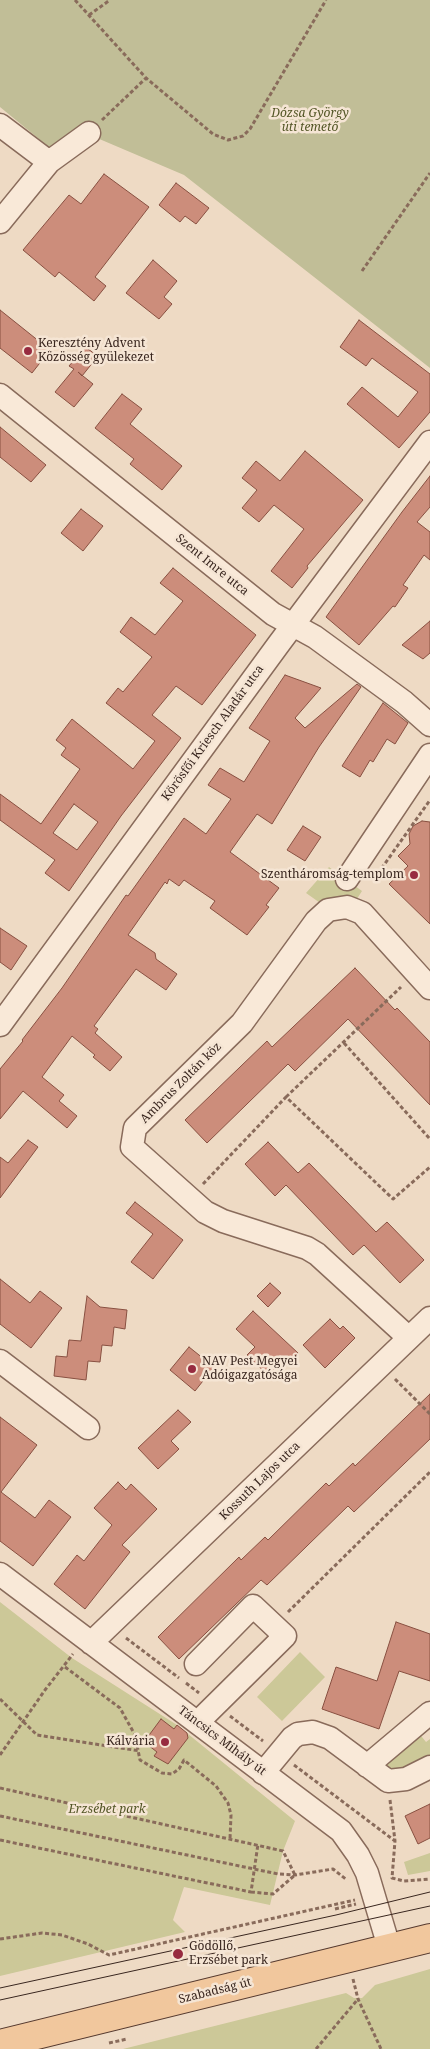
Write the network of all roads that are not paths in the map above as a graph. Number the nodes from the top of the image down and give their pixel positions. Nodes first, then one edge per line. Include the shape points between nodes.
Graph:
1 (0, 125) edge
2 (89, 133) road end
3 (48, 162) junction
4 (0, 222) edge
5 (0, 395) edge
6 (430, 442) edge
7 (292, 626) junction
8 (430, 726) edge
9 (430, 755) edge
10 (347, 879) dead end
11 (423, 980) edge
12 (0, 1025) edge
13 (430, 1318) edge
14 (409, 1338) junction
15 (0, 1361) edge
16 (88, 1428) dead end
17 (0, 1574) edge
18 (87, 1640) junction
19 (196, 1664) dead end
20 (430, 1713) edge
21 (198, 1722) junction
22 (366, 1766) junction
23 (430, 1766) edge
24 (263, 1773) junction
25 (430, 1938) edge
26 (388, 1948) junction
27 (0, 2044) edge

1 - 3 street
2 - 3 street
3 - 4 street
5 - 7 street, Szent Imre utca
6 - 7 street, Körösfői Kriesch Aladár utca
7 - 8 street, Szent Imre utca via 315,637 404,702
7 - 12 street, Körösfői Kriesch Aladár utca
9 - 10 street
11 - 14 street, Ambrus Zoltán köz via 362,913 340,906 328,910 242,1023 136,1128 132,1147 205,1212 312,1251
13 - 14 street, Kossuth Lajos utca
14 - 18 street, Kossuth Lajos utca via 110,1625
15 - 16 street
17 - 18 street, Táncsics Mihály út
18 - 21 street, Táncsics Mihály út
19 - 21 street via 253,1606 285,1636
20 - 22 street
21 - 24 street, Táncsics Mihály út
22 - 23 street via 392,1782 406,1779
22 - 24 street via 330,1738 306,1732 292,1738
24 - 26 street, Táncsics Mihály út via 328,1819 351,1844 367,1873
25 - 26 main road, Szabadság út
26 - 27 main road, Szabadság út

